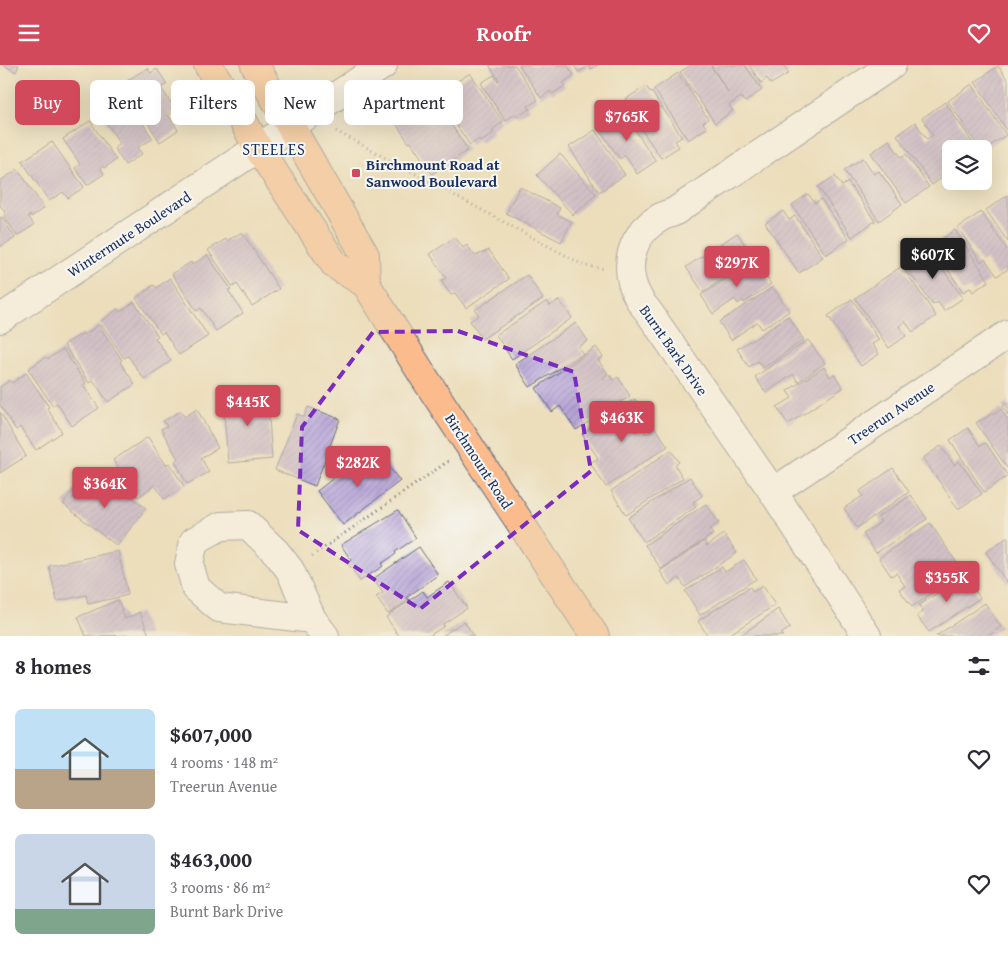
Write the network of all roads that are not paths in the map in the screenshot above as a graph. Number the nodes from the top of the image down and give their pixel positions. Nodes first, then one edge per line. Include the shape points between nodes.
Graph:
1 (208, 65) edge
2 (255, 65) edge
3 (383, 65) edge
4 (892, 65) edge
5 (291, 127) junction
6 (258, 148) junction
7 (366, 284) junction
8 (0, 319) edge
9 (1008, 335) edge
10 (773, 492) junction
11 (319, 628) edge
12 (595, 636) edge
13 (867, 636) edge

1 - 6 main road, Birchmount Road
2 - 5 main road
3 - 5 street, Wintermute Boulevard
4 - 10 street, Burnt Bark Drive via 674,212 652,223 639,235 631,255 629,273 640,303
5 - 6 street, Wintermute Boulevard
5 - 7 main road via 366,255
6 - 7 main road, Birchmount Road via 335,265
6 - 8 street, Wintermute Boulevard
7 - 12 main road, Birchmount Road
9 - 10 street, Treerun Avenue
10 - 13 street, Burnt Bark Drive
11 - 11 street via 290,571 248,525 221,526 194,541 189,564 196,588 220,609

